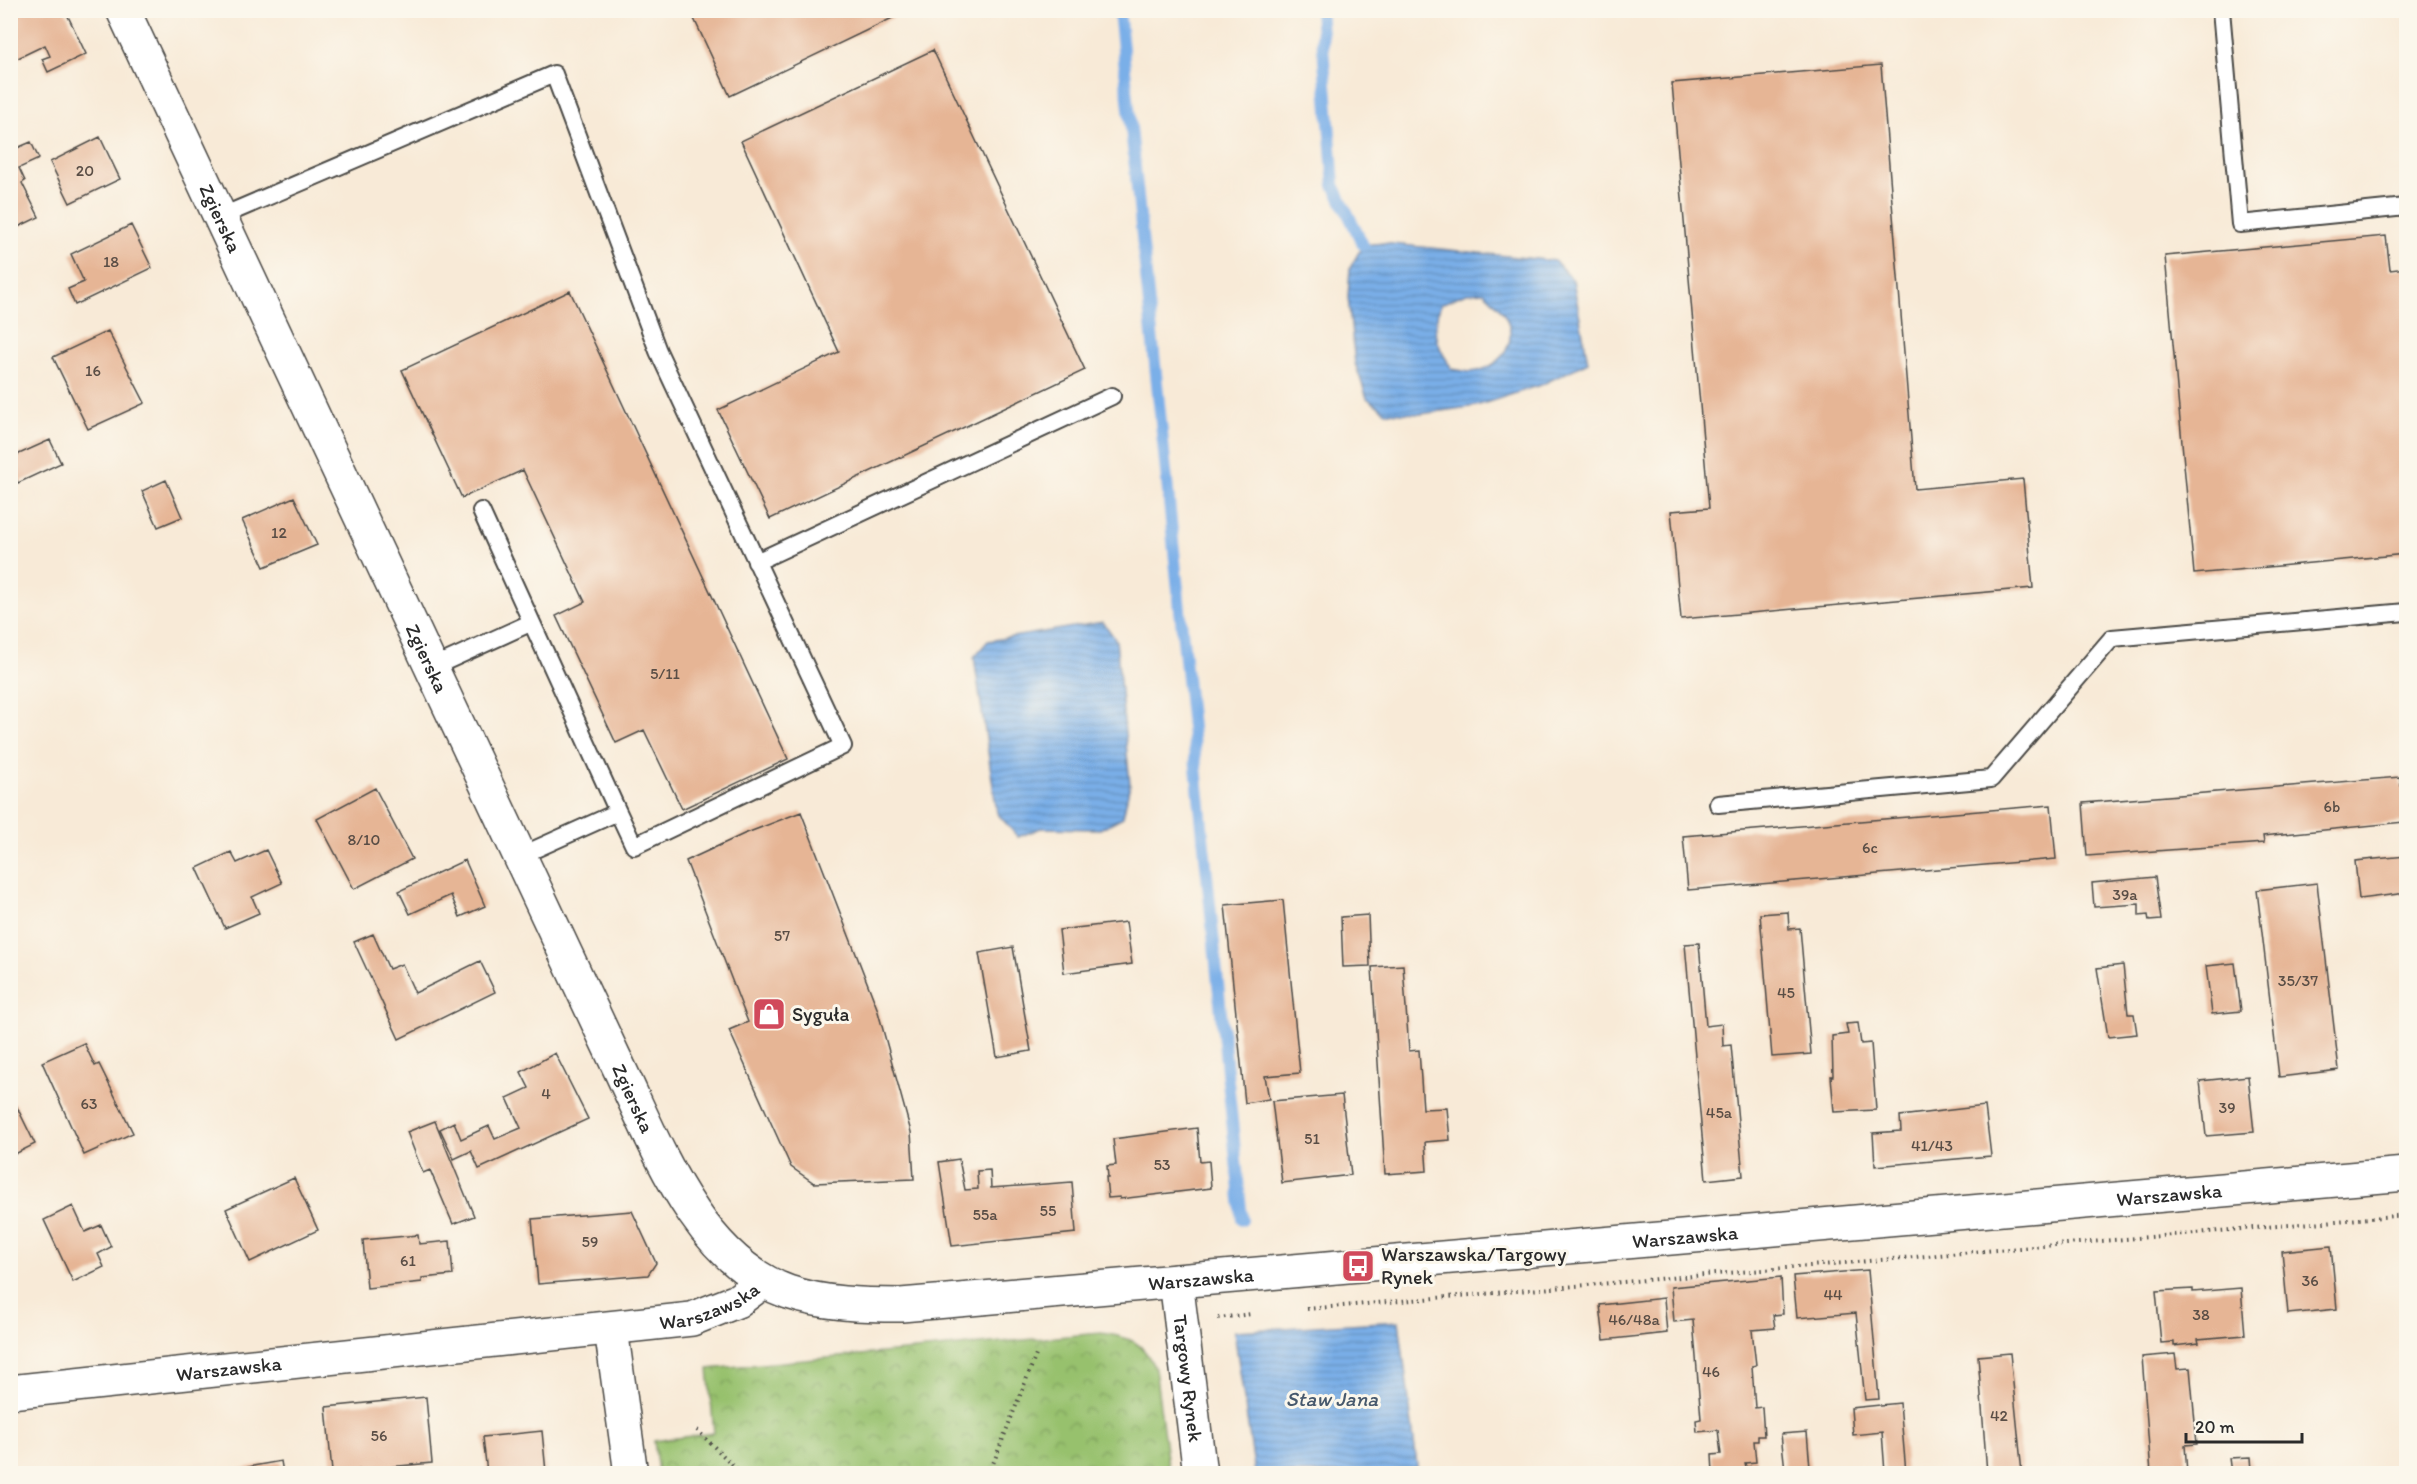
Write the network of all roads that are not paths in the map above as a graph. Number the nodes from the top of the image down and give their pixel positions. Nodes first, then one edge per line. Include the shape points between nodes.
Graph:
1 (123, 10) edge
2 (2221, 10) edge
3 (2406, 207) edge
4 (220, 218) junction
5 (1112, 396) dead end
6 (481, 511) dead end
7 (756, 562) junction
8 (2406, 612) edge
9 (530, 623) junction
10 (432, 668) junction
11 (1718, 804) dead end
12 (618, 812) junction
13 (520, 856) junction
14 (2406, 1174) edge
15 (764, 1281) junction
16 (1176, 1281) junction
17 (611, 1329) junction
18 (10, 1392) edge
19 (631, 1473) edge
20 (1200, 1473) edge

1 - 4 main road, Zgierska
2 - 3 lane via 2240,224
4 - 7 lane via 554,74 658,351
4 - 10 main road, Zgierska
5 - 7 lane
6 - 9 lane
7 - 12 lane via 843,746 634,846
8 - 11 lane via 2112,638 1991,779
9 - 10 lane
9 - 12 lane
10 - 13 main road, Zgierska
12 - 13 lane
13 - 15 main road, Zgierska via 614,1057 691,1208 712,1238 738,1264
14 - 16 main road, Warszawska
15 - 16 main road, Warszawska via 824,1300 901,1305
15 - 17 main road, Warszawska via 737,1301 692,1319
16 - 20 main road, Targowy Rynek
17 - 18 main road, Warszawska
17 - 19 main road

